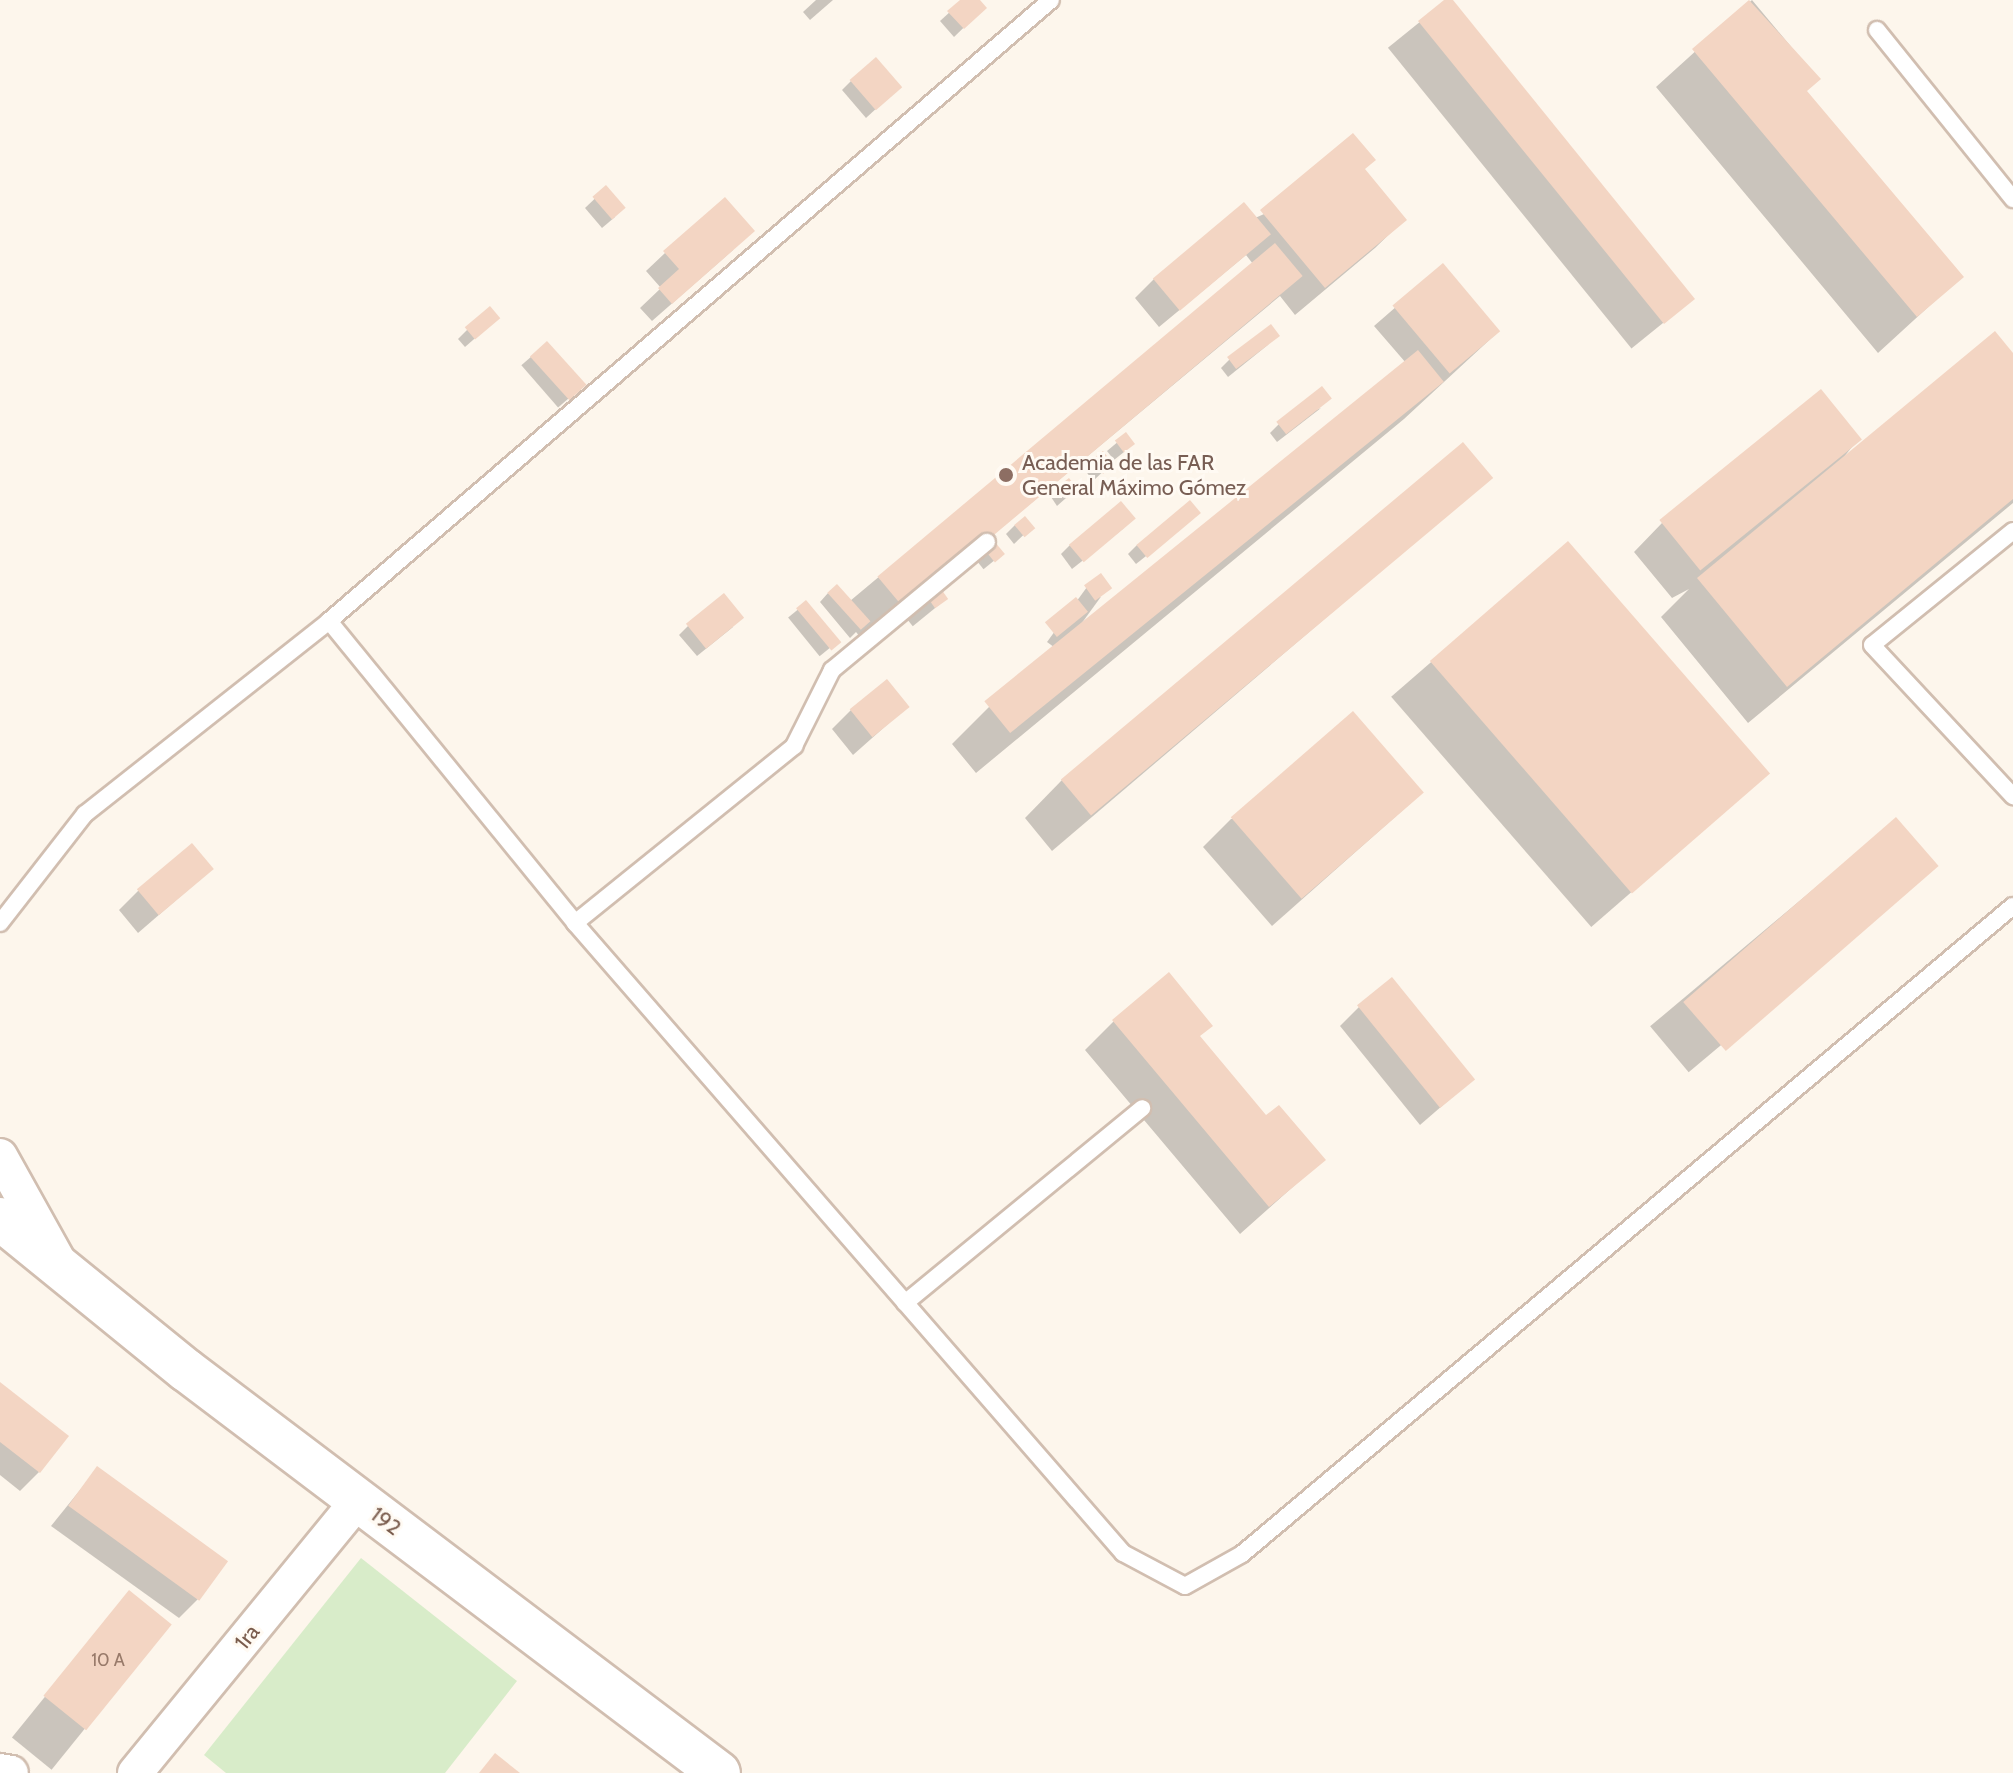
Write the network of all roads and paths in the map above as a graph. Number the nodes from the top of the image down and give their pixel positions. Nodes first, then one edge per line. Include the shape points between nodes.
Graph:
1 (1051, 0) edge
2 (1877, 30) dead end
3 (2013, 199) edge
4 (2013, 531) edge
5 (987, 542) dead end
6 (329, 621) junction
7 (2013, 796) edge
8 (2013, 906) edge
9 (0, 923) edge
10 (575, 923) junction
11 (1142, 1108) dead end
12 (0, 1156) edge
13 (0, 1219) edge
14 (60, 1263) junction
15 (905, 1303) junction
16 (358, 1501) junction
17 (0, 1771) edge
18 (11, 1773) edge
19 (135, 1773) edge
20 (719, 1773) edge

1 - 6 lane
2 - 3 lane
4 - 7 lane via 1872,645
5 - 10 lane via 832,670 794,746
6 - 9 lane via 85,814
6 - 10 lane
8 - 15 lane via 1242,1554 1185,1586 1123,1553
10 - 15 lane
11 - 15 lane
12 - 14 street, 192
13 - 14 street, 192
14 - 16 street, 192
16 - 19 street, 1ra
16 - 20 street, 192
17 - 18 street

